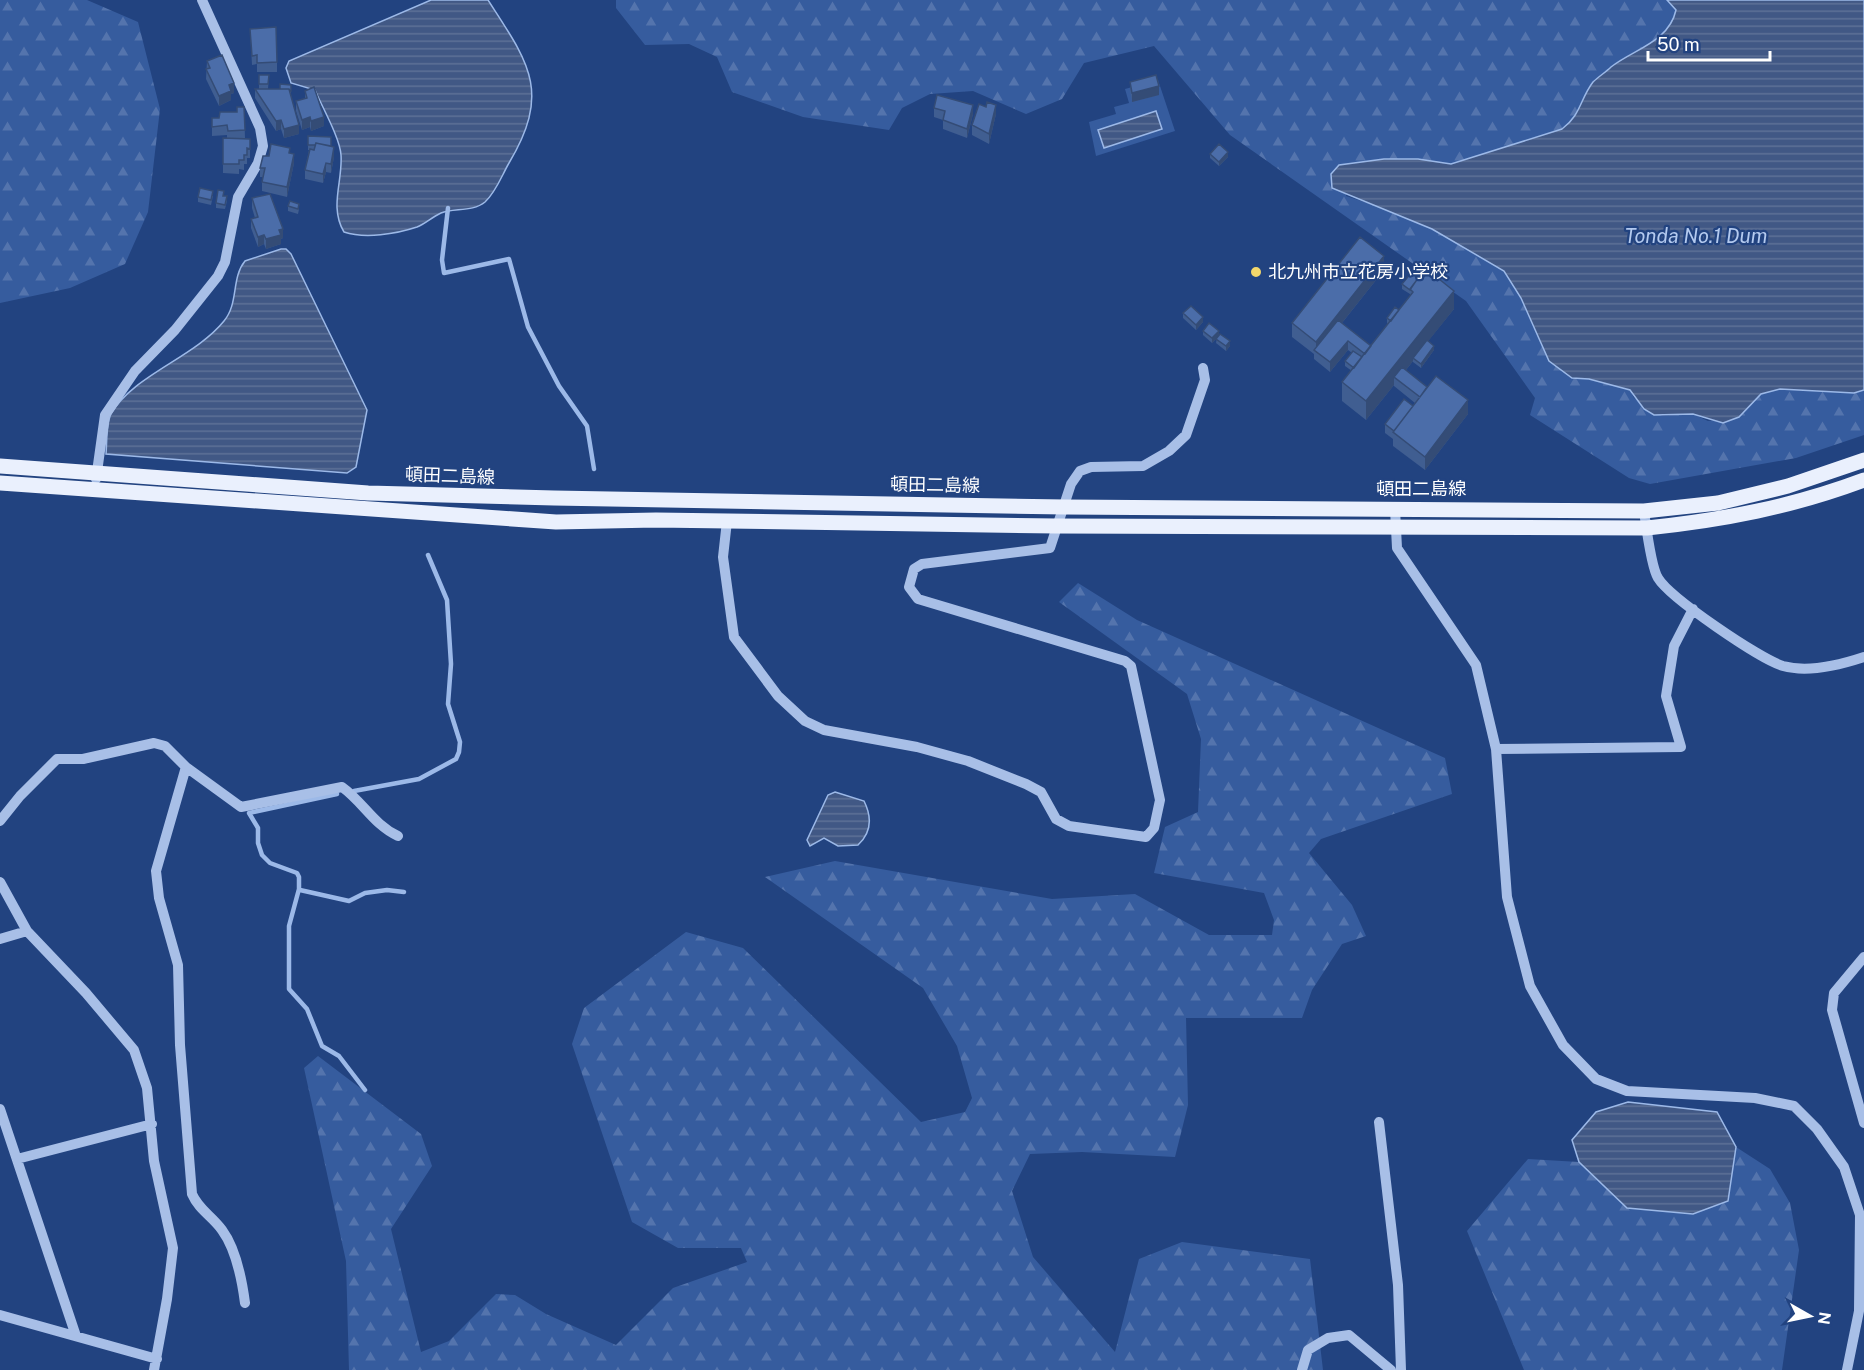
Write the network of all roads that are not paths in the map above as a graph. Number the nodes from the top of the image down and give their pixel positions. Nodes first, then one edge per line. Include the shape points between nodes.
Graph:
1 (202, 0) edge
2 (1203, 368) dead end
3 (1864, 460) edge
4 (0, 466) edge
5 (96, 473) junction
6 (1864, 480) edge
7 (0, 483) edge
8 (96, 491) junction
9 (1065, 507) junction
10 (1395, 509) junction
11 (1644, 510) junction
12 (727, 521) junction
13 (1056, 526) junction
14 (1396, 528) junction
15 (1647, 528) junction
16 (1693, 609) junction
17 (1864, 657) edge
18 (1496, 750) junction
19 (186, 767) junction
20 (0, 821) edge
21 (398, 837) dead end
22 (0, 882) edge
23 (27, 931) junction
24 (0, 939) edge
25 (1864, 957) edge
26 (0, 1109) edge
27 (1379, 1122) dead end
28 (1864, 1123) edge
29 (152, 1124) junction
30 (17, 1159) junction
31 (1861, 1273) edge
32 (245, 1303) dead end
33 (0, 1315) edge
34 (76, 1336) junction
35 (157, 1359) junction
36 (154, 1370) edge
37 (1302, 1370) edge
38 (1391, 1370) edge
39 (1401, 1370) edge
40 (1847, 1370) edge

1 - 5 street via 260,128 262,146 258,163 238,197 225,262 218,276 175,330 135,371 105,415
2 - 9 street via 1205,380 1186,435 1169,451 1143,466 1091,467 1080,471 1071,484
3 - 11 main road, 頓田二島線 via 1788,486 1718,503
4 - 5 main road, 頓田二島線
5 - 8 street
5 - 9 main road, 頓田二島線 via 380,493
6 - 15 main road via 1795,503 1723,520
7 - 8 main road
8 - 12 main road via 556,522
9 - 10 main road, 頓田二島線
9 - 13 street
10 - 11 main road, 頓田二島線
10 - 14 street
11 - 15 street
12 - 13 main road
12 - 13 street via 723,557 734,637 778,696 805,721 824,730 947,755 1026,784 1041,792 1056,819 1069,826 1146,837 1154,828 1160,800 1131,666 1042,635 926,602 918,599 909,587 914,569 922,564 1050,548
13 - 14 main road
14 - 15 main road
14 - 18 street via 1397,548 1476,665
15 - 16 street via 1658,578
16 - 17 street via 1783,666 1833,667
16 - 18 street via 1674,646 1666,696 1681,747
18 - 31 street via 1507,897 1530,986 1563,1045 1596,1079 1627,1091 1755,1098 1794,1106 1844,1167 1860,1215
19 - 20 street via 165,746 154,743 83,759 57,759
19 - 21 street via 241,807 342,787 355,796 384,830
19 - 32 street via 156,871 159,898 178,965 192,1194 202,1211 222,1230 231,1248
22 - 23 street
23 - 24 street
23 - 29 street via 134,1050 147,1088
25 - 28 street via 1834,993 1832,1010
26 - 30 street
27 - 39 street via 1398,1286
29 - 30 street
29 - 35 street via 154,1161 173,1248
30 - 34 street
31 - 40 street via 1859,1311
33 - 34 street
34 - 35 street
35 - 36 street
37 - 38 street via 1308,1350 1328,1338 1349,1335

